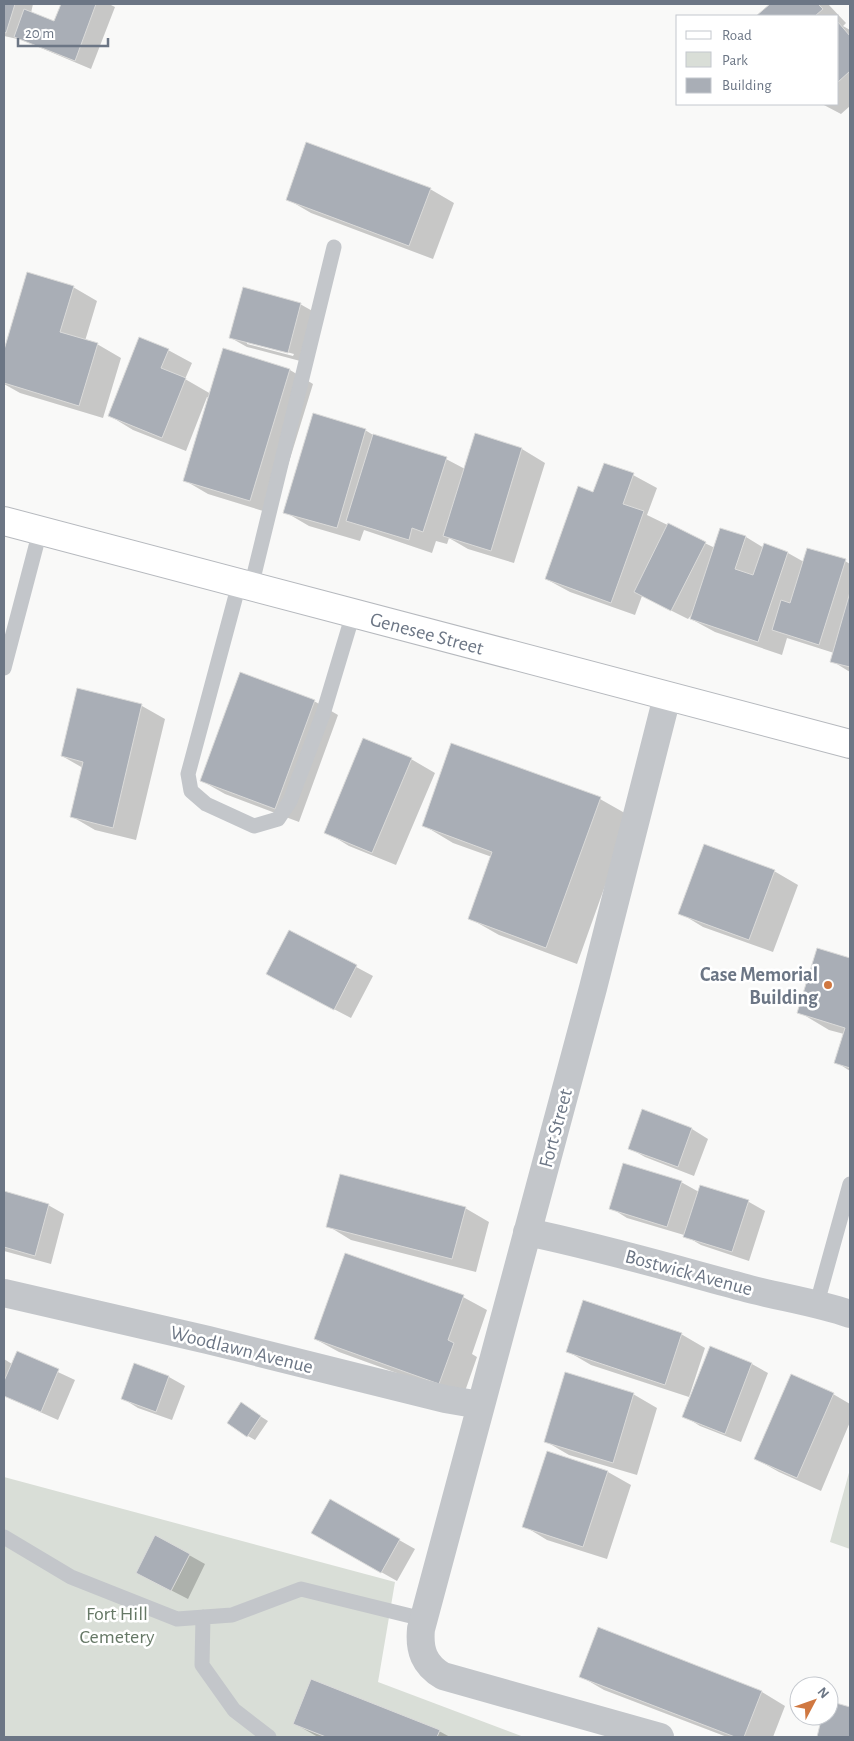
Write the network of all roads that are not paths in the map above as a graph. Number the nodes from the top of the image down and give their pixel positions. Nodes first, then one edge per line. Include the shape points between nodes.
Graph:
1 (334, 247) dead end
2 (4, 521) edge
3 (40, 531) junction
4 (245, 586) junction
5 (353, 614) junction
6 (4, 668) edge
7 (667, 697) junction
8 (850, 744) edge
9 (850, 1184) edge
10 (527, 1232) junction
11 (4, 1293) edge
12 (817, 1303) junction
13 (850, 1314) edge
14 (480, 1405) junction
15 (4, 1537) edge
16 (203, 1617) junction
17 (424, 1619) junction
18 (269, 1737) edge
19 (660, 1737) edge

1 - 4 lane
2 - 3 main road, Genesee Street
3 - 4 main road, Genesee Street
3 - 6 lane
4 - 5 main road, Genesee Street
4 - 5 lane via 188,774 191,791 206,804 254,826 278,819 290,801 323,714
5 - 7 main road, Genesee Street
7 - 8 main road, Genesee Street
7 - 10 street, Fort Street
9 - 12 lane
10 - 12 street, Bostwick Avenue via 753,1290
10 - 14 street, Fort Street
11 - 14 street, Woodlawn Avenue
12 - 13 street, Bostwick Avenue
14 - 17 street, Fort Street
15 - 16 lane via 71,1577 177,1619
16 - 17 lane via 232,1615 301,1589
16 - 18 lane via 202,1665 234,1710
17 - 19 street, Fort Street via 419,1644 427,1663 443,1676

